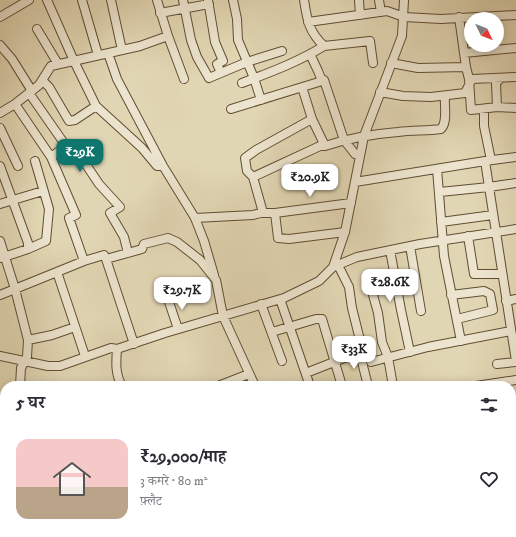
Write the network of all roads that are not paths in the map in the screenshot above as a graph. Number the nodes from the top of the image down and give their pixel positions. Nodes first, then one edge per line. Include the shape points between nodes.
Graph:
1 (29, 0) edge
2 (47, 0) edge
3 (82, 0) edge
4 (111, 0) edge
5 (157, 0) edge
6 (183, 0) edge
7 (233, 0) edge
8 (304, 0) edge
9 (359, 0) edge
10 (379, 0) edge
11 (404, 0) edge
12 (208, 2) edge
13 (185, 9) junction
14 (381, 12) junction
15 (160, 13) junction
16 (360, 15) junction
17 (516, 15) edge
18 (0, 16) edge
19 (404, 17) junction
20 (459, 17) junction
21 (308, 22) junction
22 (37, 29) dead end
23 (168, 36) junction
24 (0, 45) edge
25 (324, 46) junction
26 (516, 48) edge
27 (122, 50) junction
28 (282, 51) dead end
29 (108, 53) junction
30 (310, 54) junction
31 (464, 54) junction
32 (98, 55) junction
33 (74, 61) junction
34 (247, 62) junction
35 (373, 63) dead end
36 (391, 63) junction
37 (58, 64) junction
38 (466, 67) junction
39 (221, 73) junction
40 (516, 77) edge
41 (254, 78) junction
42 (501, 78) junction
43 (184, 79) dead end
44 (42, 80) junction
45 (324, 80) dead end
46 (242, 83) dead end
47 (469, 85) junction
48 (302, 87) junction
49 (30, 92) junction
50 (380, 92) junction
51 (445, 96) junction
52 (261, 100) junction
53 (15, 104) junction
54 (96, 106) junction
55 (497, 107) junction
56 (516, 108) edge
57 (231, 109) dead end
58 (484, 109) junction
59 (0, 113) edge
60 (312, 118) junction
61 (0, 128) edge
62 (364, 136) junction
63 (344, 140) junction
64 (66, 146) junction
65 (325, 146) junction
66 (360, 156) junction
67 (51, 157) junction
68 (516, 157) edge
69 (488, 160) junction
70 (36, 161) dead end
71 (0, 166) edge
72 (18, 166) dead end
73 (163, 166) junction
74 (437, 169) junction
75 (253, 177) junction
76 (355, 182) junction
77 (516, 183) edge
78 (488, 187) junction
79 (44, 191) junction
80 (440, 192) junction
81 (13, 200) junction
82 (351, 203) junction
83 (0, 204) edge
84 (261, 213) junction
85 (275, 213) junction
86 (493, 215) junction
87 (194, 218) junction
88 (442, 222) junction
89 (516, 229) edge
90 (345, 232) junction
91 (495, 232) junction
92 (468, 236) junction
93 (443, 240) junction
94 (0, 241) edge
95 (410, 246) junction
96 (28, 249) junction
97 (390, 250) junction
98 (128, 253) junction
99 (2, 258) edge
100 (106, 259) junction
101 (84, 261) junction
102 (336, 266) junction
103 (57, 272) junction
104 (502, 274) junction
105 (216, 280) junction
106 (15, 289) junction
107 (0, 295) edge
108 (451, 295) junction
109 (373, 296) dead end
110 (168, 299) dead end
111 (280, 299) junction
112 (516, 299) edge
113 (506, 301) junction
114 (262, 304) junction
115 (421, 311) dead end
116 (223, 316) junction
117 (457, 319) junction
118 (75, 327) junction
119 (290, 327) junction
120 (178, 329) junction
121 (511, 331) junction
122 (272, 332) junction
123 (28, 340) junction
124 (460, 341) junction
125 (134, 344) junction
126 (117, 348) junction
127 (362, 351) junction
128 (410, 352) junction
129 (0, 356) edge
130 (85, 356) junction
131 (388, 357) junction
132 (282, 361) dead end
133 (516, 361) edge
134 (25, 362) junction
135 (336, 362) junction
136 (371, 362) dead end
137 (497, 364) dead end
138 (306, 373) junction
139 (249, 374) junction
140 (20, 381) edge
141 (119, 381) edge
142 (231, 381) edge
143 (252, 381) edge
144 (308, 381) edge
145 (341, 381) edge
146 (367, 381) edge
147 (392, 381) edge

1 - 18 street
2 - 33 street
3 - 32 street
4 - 27 street
5 - 15 street
6 - 13 street
7 - 34 street via 238,40
8 - 21 street
9 - 16 street
10 - 14 street
11 - 19 street
12 - 13 street
12 - 39 street via 215,42 224,61 217,64
13 - 15 street
13 - 39 street via 191,40 209,78
14 - 16 street
14 - 19 street via 387,11
15 - 23 street
16 - 21 street
17 - 20 street
19 - 20 street
19 - 36 street via 402,36
20 - 31 street
21 - 25 street via 316,38
22 - 37 street
23 - 27 street
23 - 43 street
24 - 49 street via 12,59
25 - 30 street
25 - 35 street via 370,41
26 - 31 street
27 - 29 street
28 - 34 street
29 - 32 street
29 - 73 street via 116,79
30 - 41 street
30 - 48 street via 322,81
31 - 38 street
32 - 33 street
33 - 37 street
33 - 54 street
34 - 39 street
34 - 41 street
36 - 38 street via 418,68
36 - 50 street
37 - 44 street via 51,66
38 - 47 street
40 - 42 street
41 - 46 street
41 - 52 street
42 - 47 street via 472,80
42 - 55 street via 496,83
44 - 49 street
44 - 54 street via 49,86 69,121 75,120
45 - 63 street
47 - 51 street via 465,93
47 - 58 street via 470,110
48 - 52 street
48 - 60 street
49 - 53 street
49 - 64 street
50 - 51 street via 418,97
50 - 62 street
51 - 62 street via 445,121 442,129
52 - 57 street
53 - 59 street
53 - 67 street
54 - 73 street via 142,148 157,166
55 - 56 street
55 - 58 street
58 - 69 street
60 - 65 street
60 - 75 street via 245,158 247,171
61 - 72 street
62 - 63 street
62 - 66 street
63 - 65 street
63 - 66 street via 355,154
64 - 67 street
64 - 98 street via 85,163 99,184 120,207 110,213 124,237
65 - 75 street
66 - 76 street
67 - 101 street via 76,215 69,218
68 - 69 street
69 - 74 street
69 - 78 street
70 - 79 street
71 - 81 street
73 - 87 street
74 - 76 street
74 - 80 street
75 - 84 street
76 - 82 street
77 - 78 street
78 - 80 street
78 - 86 street
79 - 81 street
79 - 96 street via 49,209 46,241
80 - 88 street
81 - 83 street
81 - 96 street
82 - 85 street
82 - 90 street
84 - 85 street
84 - 87 street
85 - 90 street via 278,238
86 - 88 street
86 - 91 street
87 - 105 street
88 - 93 street
89 - 91 street
90 - 102 street
91 - 92 street
91 - 104 street
92 - 93 street
92 - 104 street via 474,274
93 - 95 street
93 - 108 street
94 - 99 street
95 - 97 street
95 - 115 street
96 - 99 street
97 - 102 street via 357,257
97 - 128 street
98 - 100 street
98 - 105 street via 142,249 144,244 168,238 200,260
99 - 106 street
100 - 101 street via 104,255
100 - 125 street
101 - 103 street
102 - 111 street via 319,281
102 - 127 street via 349,287
103 - 106 street
103 - 118 street
104 - 113 street
105 - 116 street
106 - 107 street
106 - 123 street
108 - 117 street
108 - 117 street via 484,291 492,299 493,310
109 - 131 street via 382,342
110 - 120 street
111 - 114 street
111 - 119 street
112 - 113 street
113 - 121 street
114 - 116 street
114 - 122 street
116 - 120 street
116 - 139 street
117 - 124 street
118 - 123 street
118 - 130 street
119 - 122 street
119 - 135 street via 322,319
119 - 138 street
120 - 125 street
121 - 124 street
121 - 133 street
122 - 132 street
123 - 134 street via 28,358
124 - 128 street
125 - 126 street
126 - 130 street
126 - 141 street
127 - 135 street
127 - 146 street via 361,358
128 - 131 street
129 - 134 street
130 - 134 street via 60,366
131 - 136 street
131 - 147 street
133 - 137 street
134 - 140 street via 21,368
135 - 138 street
135 - 145 street
138 - 144 street
139 - 142 street
139 - 143 street

